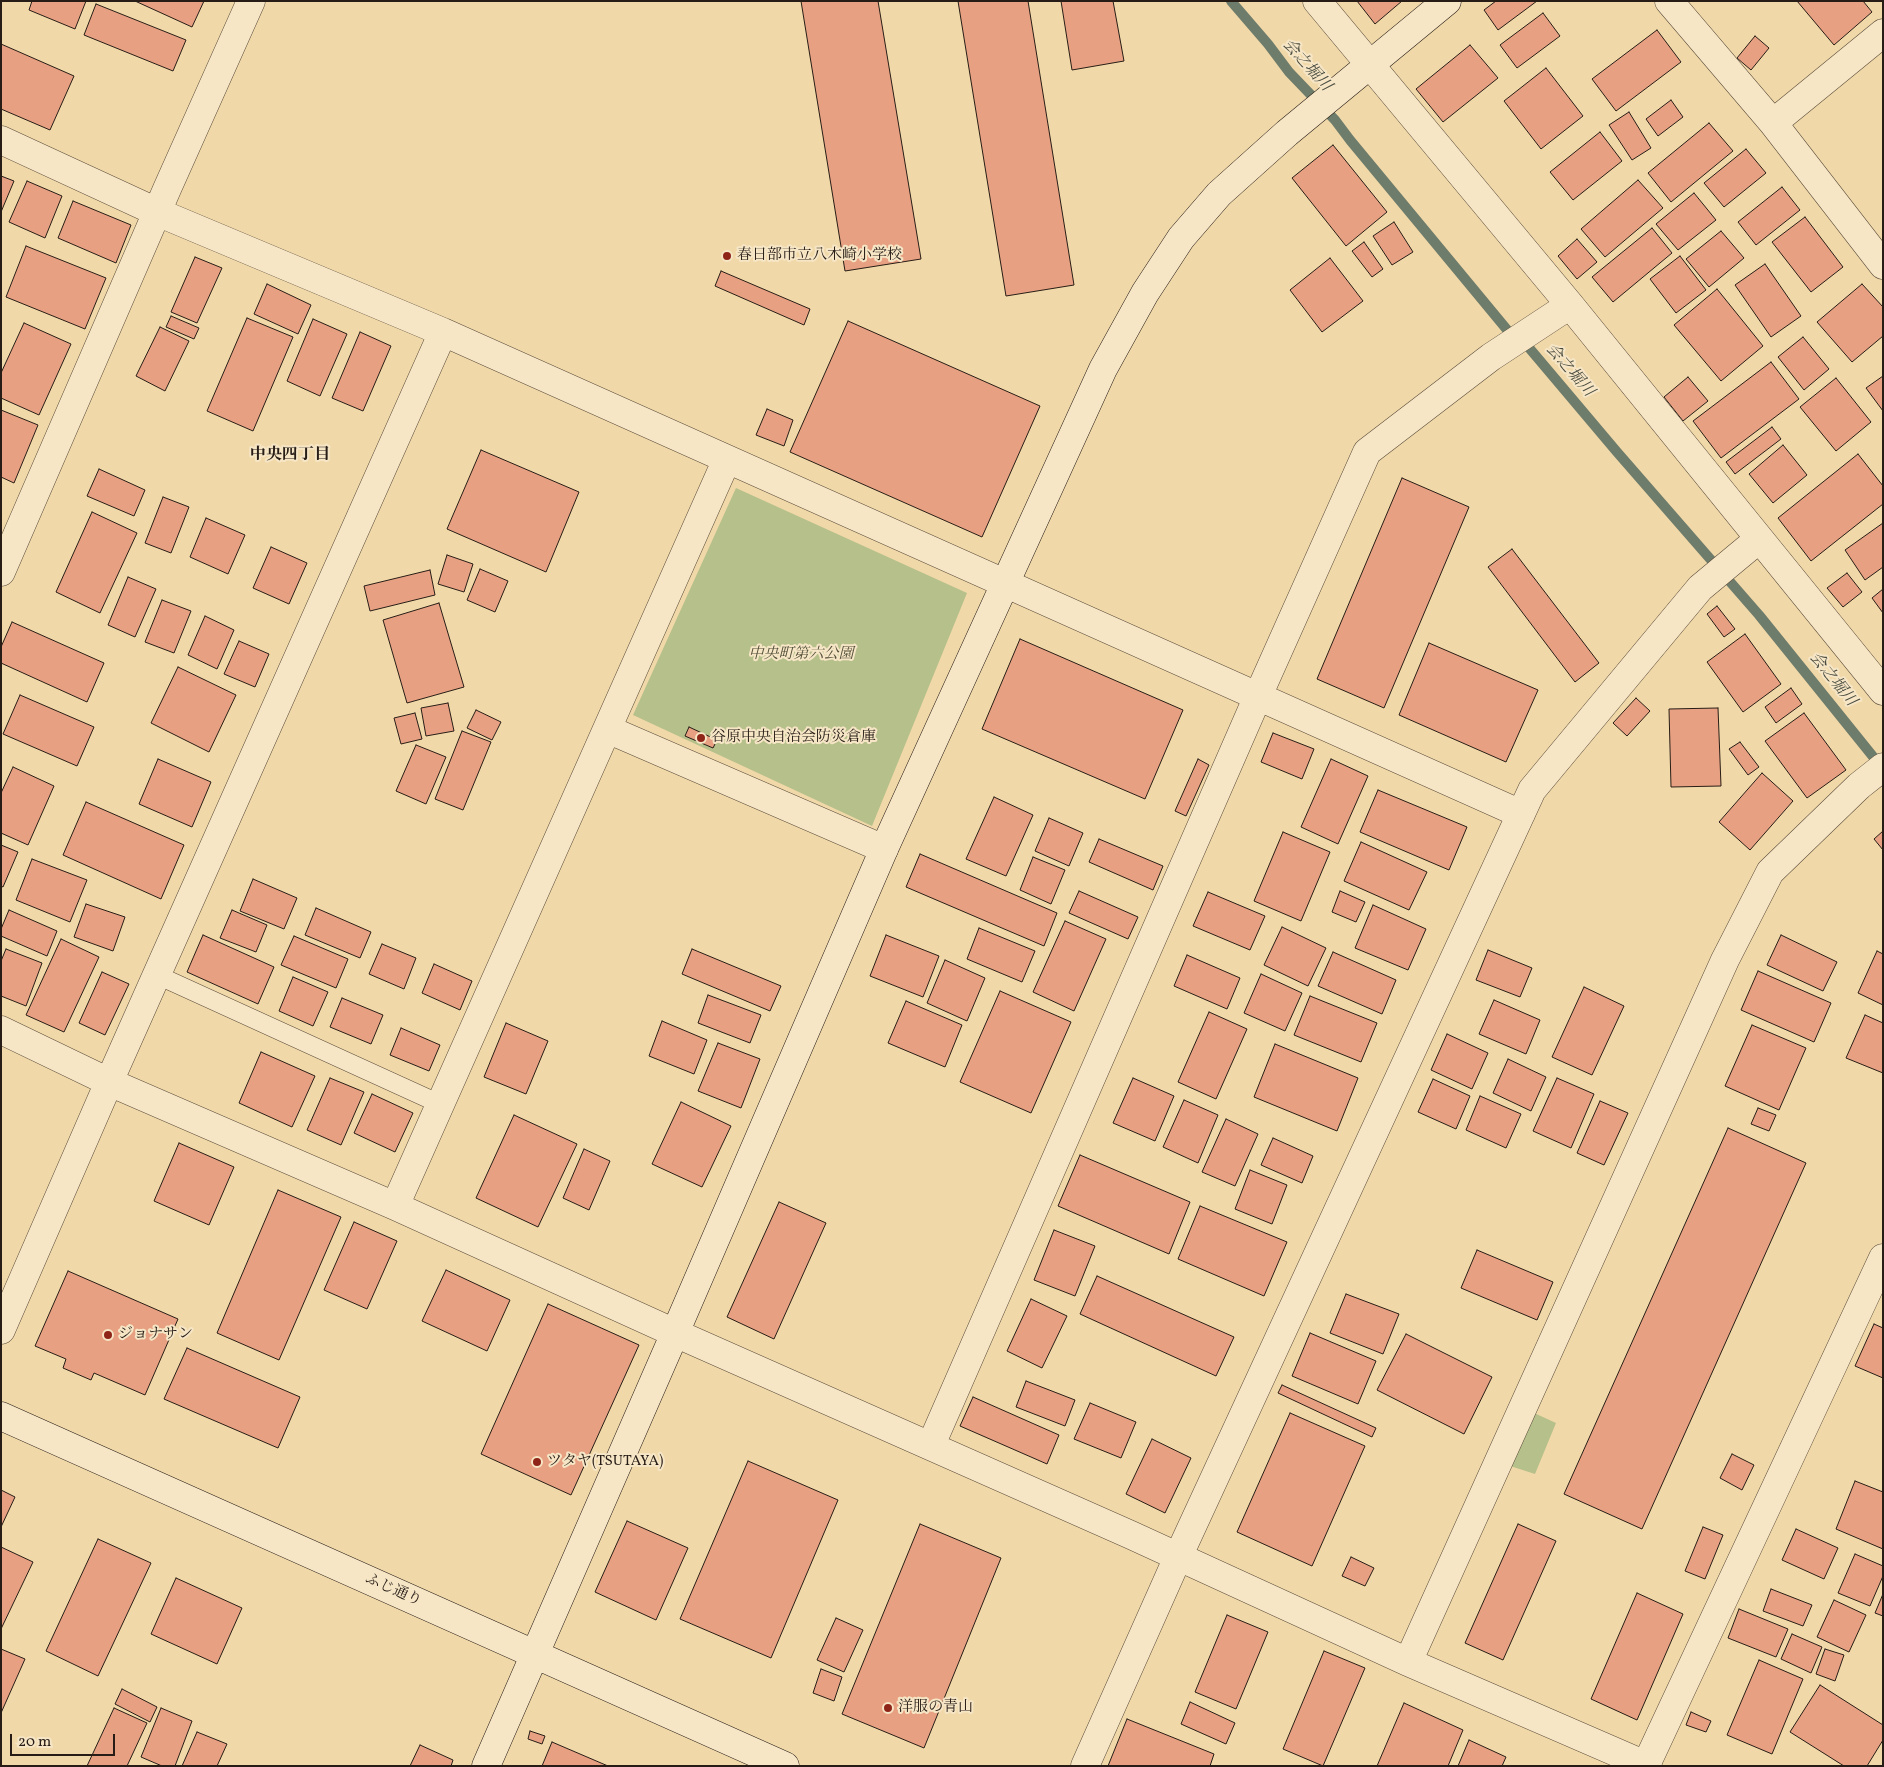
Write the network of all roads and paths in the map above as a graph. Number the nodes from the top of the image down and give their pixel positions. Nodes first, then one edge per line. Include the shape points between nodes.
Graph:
1 (251, 1) edge
2 (1317, 1) edge
3 (1447, 1) edge
4 (1669, 1) edge
5 (1883, 33) edge
6 (1359, 74) junction
7 (1773, 123) junction
8 (1, 140) edge
9 (157, 212) junction
10 (1883, 265) edge
11 (1559, 312) junction
12 (443, 332) junction
13 (727, 459) junction
14 (1752, 545) junction
15 (1, 572) edge
16 (1005, 583) junction
17 (1883, 691) edge
18 (1258, 696) junction
19 (607, 729) junction
20 (1883, 768) edge
21 (1521, 814) junction
22 (884, 849) junction
23 (157, 975) junction
24 (1, 1030) edge
25 (109, 1082) junction
26 (440, 1104) junction
27 (395, 1206) junction
28 (1883, 1258) edge
29 (1, 1330) edge
30 (675, 1333) junction
31 (1, 1416) edge
32 (931, 1445) junction
33 (1178, 1556) junction
34 (535, 1654) junction
35 (1408, 1662) junction
36 (1647, 1765) edge
37 (486, 1766) edge
38 (785, 1766) edge
39 (1085, 1766) edge

1 - 9 street
2 - 6 street
3 - 6 street
4 - 7 street
5 - 7 street
6 - 11 street
6 - 16 street via 1219,194 1181,238 1145,293 1103,369
7 - 10 street
8 - 9 street
9 - 12 street
9 - 15 street
11 - 14 street
11 - 18 street via 1491,357 1367,452
12 - 13 street
12 - 23 street
13 - 16 street
13 - 19 street
14 - 17 street
14 - 21 street via 1700,588 1532,790
16 - 18 street
16 - 22 street
18 - 21 street
18 - 32 street
19 - 22 street
19 - 26 street
20 - 35 street via 1859,786 1770,872 1725,960
21 - 33 street
22 - 30 street
23 - 25 street
23 - 26 lane
24 - 25 street
25 - 27 street
25 - 29 street
26 - 27 street
27 - 30 street
28 - 36 street
30 - 32 street
30 - 34 street
31 - 34 street, ふじ通り
32 - 33 street via 1129,1538
33 - 35 street
33 - 39 street via 1108,1702
34 - 37 street
34 - 38 street, ふじ通り
35 - 36 street

